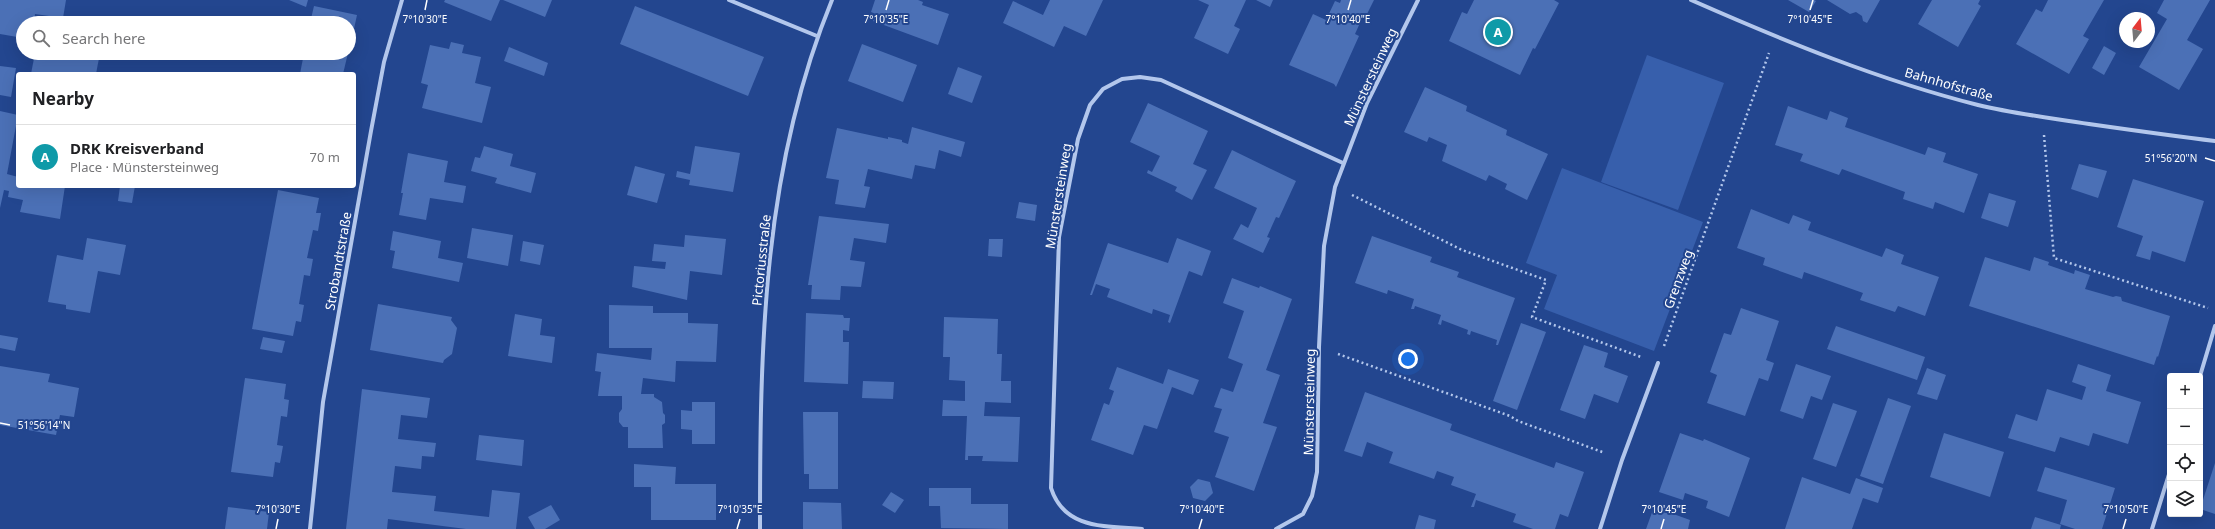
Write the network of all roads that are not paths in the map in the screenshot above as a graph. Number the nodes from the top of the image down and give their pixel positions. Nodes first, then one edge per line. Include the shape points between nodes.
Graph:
1 (402, 0) edge
2 (729, 0) edge
3 (832, 0) edge
4 (1418, 0) edge
5 (1691, 0) edge
6 (817, 36) junction
7 (2215, 141) edge
8 (1343, 163) junction
9 (2215, 326) edge
10 (1658, 363) road end
11 (2201, 373) edge
12 (2167, 481) edge
13 (310, 529) edge
14 (760, 529) edge
15 (1142, 529) edge
16 (1276, 529) edge
17 (1600, 529) edge
18 (2152, 529) edge

1 - 13 street, Strobandtstraße via 384,62 323,402
2 - 6 street
3 - 6 street, Pictoriusstraße
4 - 8 street, Münstersteinweg via 1367,103
5 - 7 street, Bahnhofstraße via 1775,36 1916,87 1979,105 2043,117
6 - 14 street, Pictoriusstraße via 786,149 771,239 760,394
8 - 15 street, Münstersteinweg via 1162,80 1140,77 1122,79 1103,89 1090,105 1078,139 1059,237 1052,488 1055,502 1062,512 1072,519 1093,525
8 - 16 street, Münstersteinweg via 1335,187 1324,246 1319,348 1318,472 1303,514
9 - 11 street
10 - 17 street
12 - 18 street

